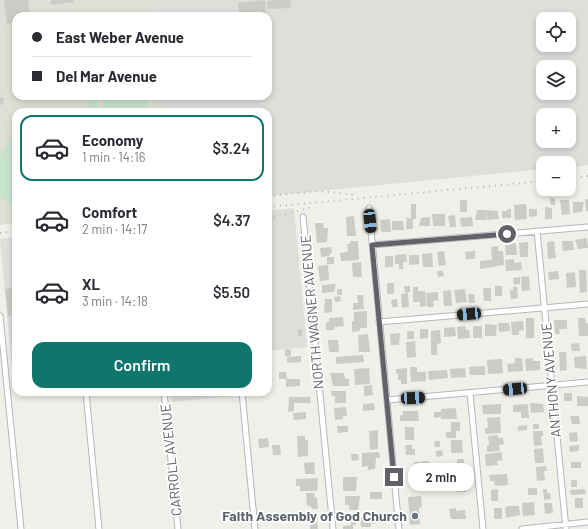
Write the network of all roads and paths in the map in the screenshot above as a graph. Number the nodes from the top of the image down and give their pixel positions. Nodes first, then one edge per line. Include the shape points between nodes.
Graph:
1 (369, 208) dead end
2 (303, 217) dead end
3 (588, 226) edge
4 (537, 231) junction
5 (372, 245) junction
6 (588, 304) edge
7 (544, 308) junction
8 (0, 316) edge
9 (379, 322) junction
10 (588, 382) edge
11 (552, 385) junction
12 (470, 394) junction
13 (86, 396) edge
14 (164, 396) edge
15 (242, 396) edge
16 (387, 400) junction
17 (588, 522) edge
18 (565, 527) edge
19 (21, 529) edge
20 (99, 529) edge
21 (178, 529) edge
22 (255, 529) edge
23 (333, 529) edge
24 (400, 529) edge
25 (483, 529) edge
26 (522, 529) edge

1 - 5 street
2 - 23 street, NORTH WAGNER AVENUE
3 - 4 street
4 - 5 street
4 - 7 street, ANTHONY AVENUE
5 - 9 street
6 - 7 street
7 - 9 street
7 - 11 street, ANTHONY AVENUE
8 - 19 street
9 - 16 street
10 - 11 street
11 - 12 street
11 - 18 street, ANTHONY AVENUE
12 - 16 street
12 - 25 street
13 - 20 street
14 - 21 street, CARROLL AVENUE
15 - 22 street
16 - 24 street
17 - 18 street
18 - 26 street

